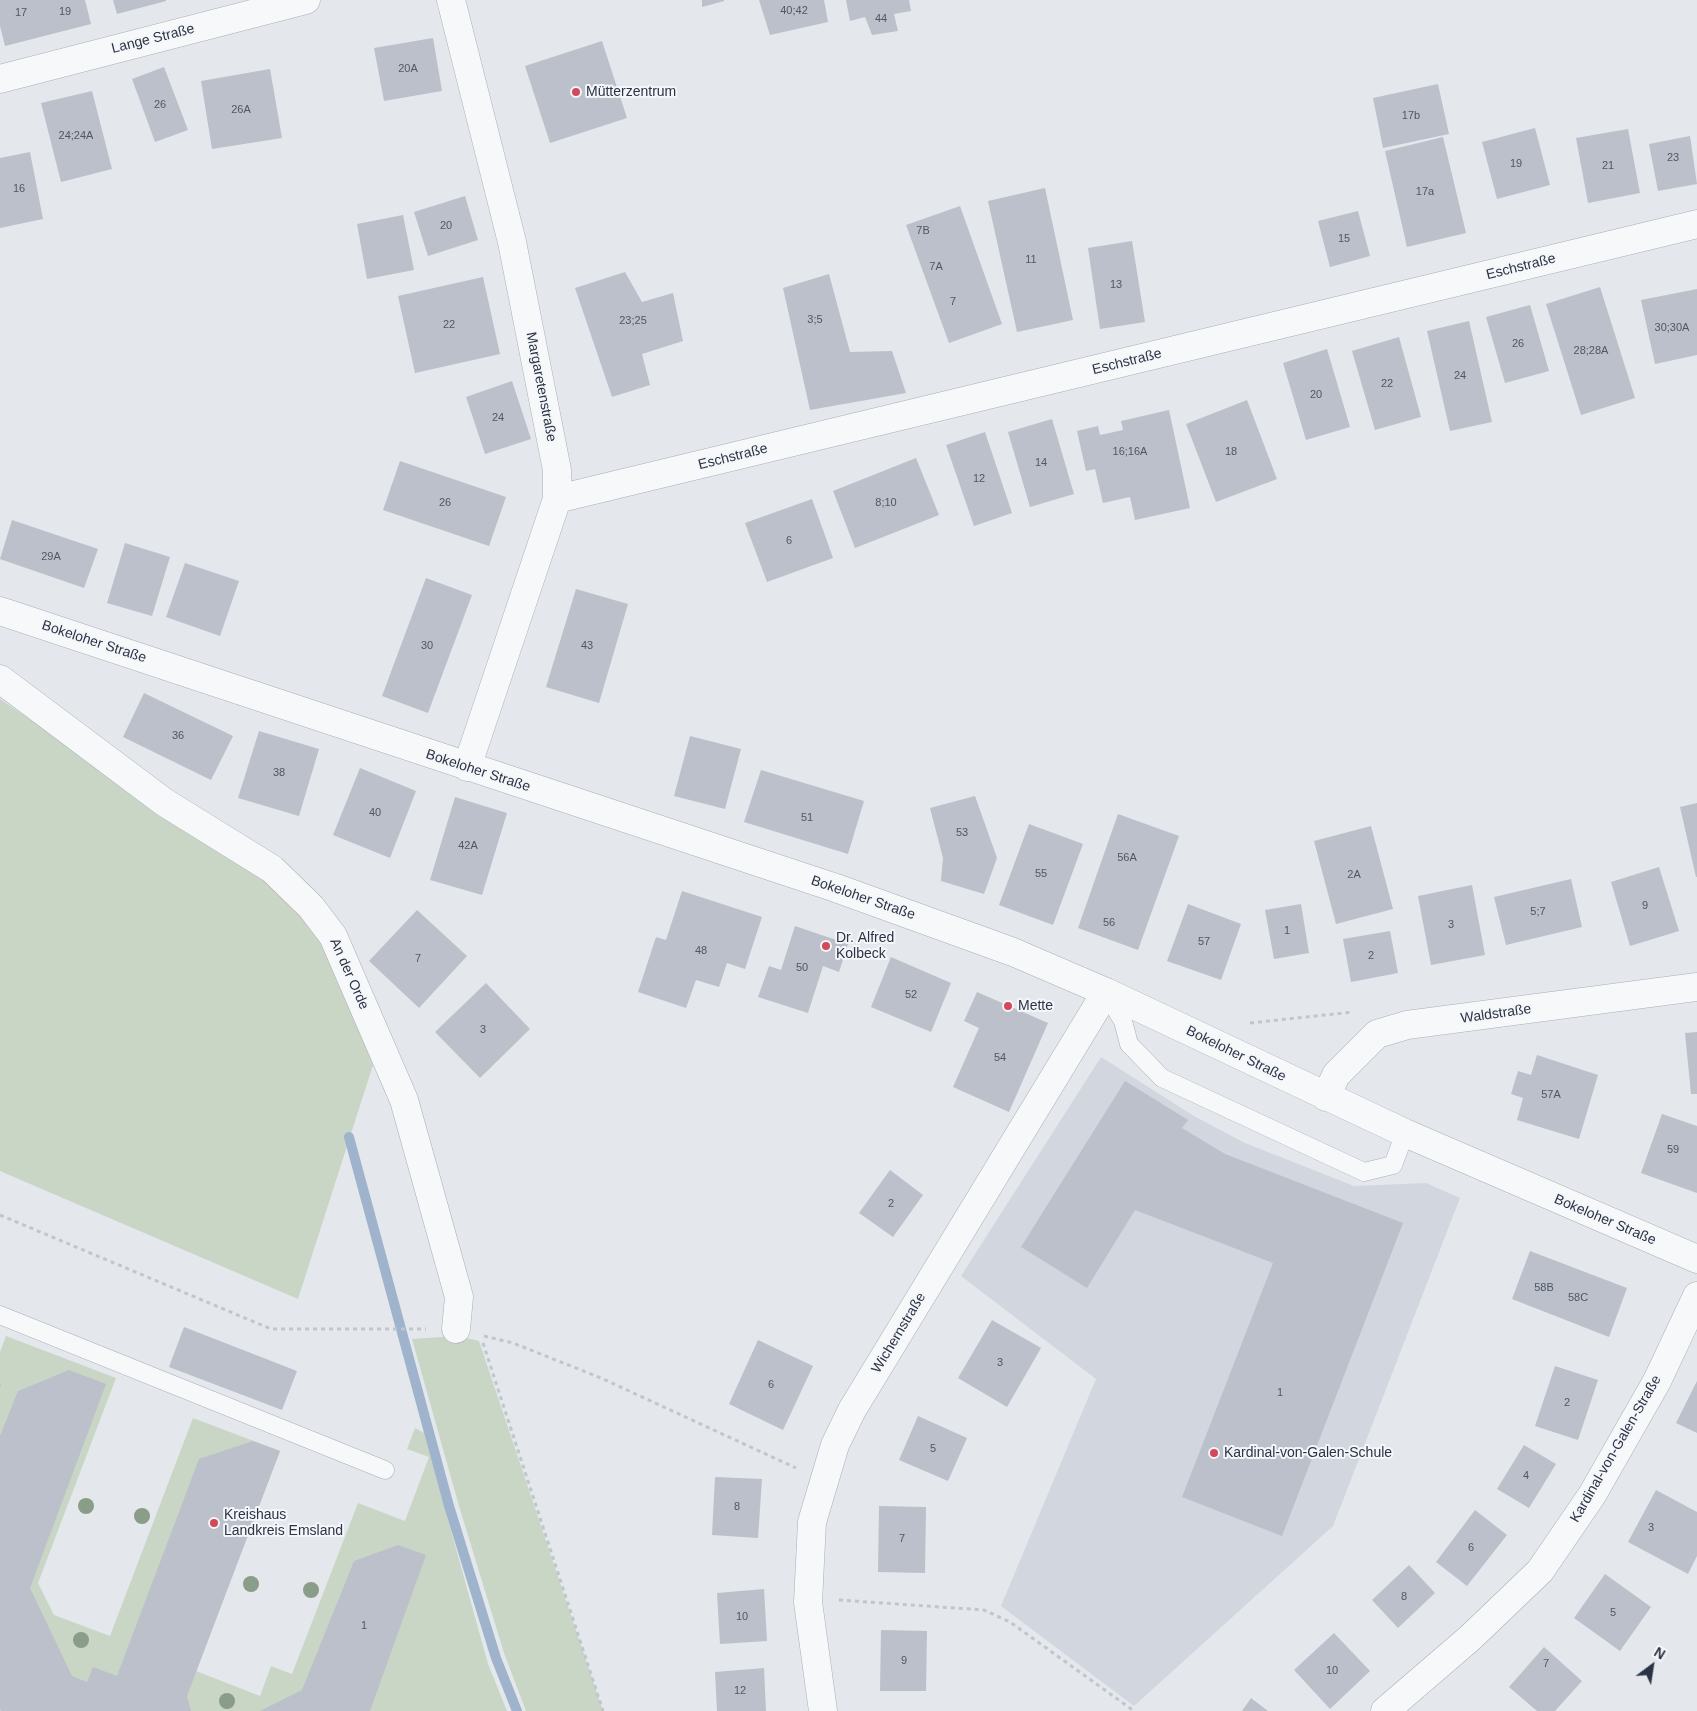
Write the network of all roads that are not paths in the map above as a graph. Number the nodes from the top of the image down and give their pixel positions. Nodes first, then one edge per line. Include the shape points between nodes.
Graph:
1 (306, 0) edge
2 (451, 0) edge
3 (0, 79) edge
4 (1697, 224) edge
5 (557, 500) junction
6 (0, 611) edge
7 (0, 679) edge
8 (467, 767) junction
9 (1697, 987) edge
10 (1106, 992) junction
11 (1326, 1097) junction
12 (1404, 1134) junction
13 (1697, 1259) edge
14 (1697, 1296) edge
15 (0, 1315) edge
16 (456, 1329) dead end
17 (385, 1470) dead end
18 (823, 1711) edge
19 (1385, 1711) edge

1 - 3 street, Lange Straße
2 - 5 street, Margaretenstraße via 512,242 557,470
4 - 5 street, Eschstraße
5 - 8 street, Margaretenstraße
6 - 8 street, Bokeloher Straße
7 - 16 street, An der Orde via 164,802 272,869 311,907 333,936 404,1100 459,1297
8 - 10 street, Bokeloher Straße via 836,888 1013,952
9 - 11 street, Waldstraße via 1407,1026 1376,1034 1336,1075
10 - 11 street, Bokeloher Straße
10 - 12 lane via 1122,1021 1129,1044 1162,1078 1364,1172 1393,1165
10 - 18 street, Wichernstraße via 852,1410 835,1445 812,1522 808,1602
11 - 12 street, Bokeloher Straße
12 - 13 street, Bokeloher Straße
14 - 19 street, Kardinal-von-Galen-Straße via 1656,1381 1592,1495 1540,1571 1470,1638
15 - 17 lane

